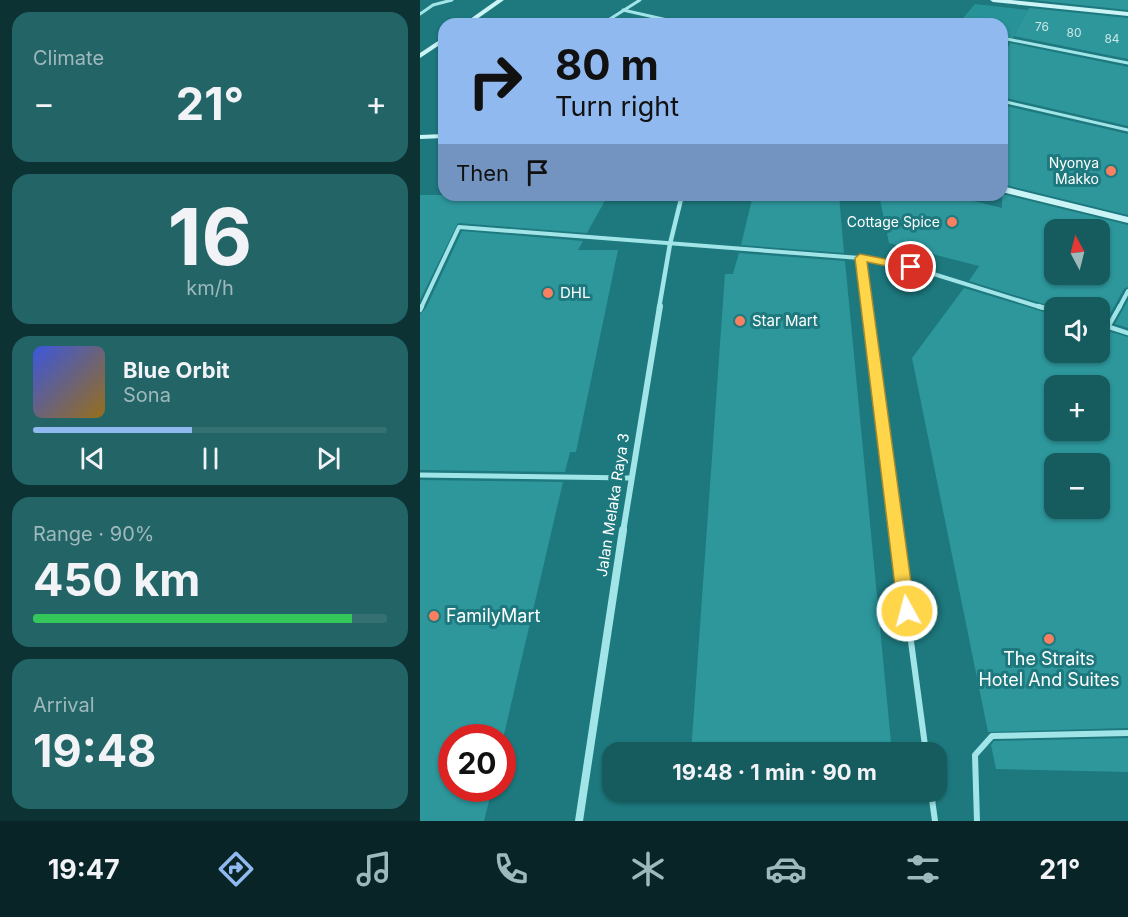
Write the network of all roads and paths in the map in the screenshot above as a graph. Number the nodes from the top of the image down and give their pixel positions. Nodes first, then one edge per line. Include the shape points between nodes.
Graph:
1 (452, 0) edge
2 (501, 0) edge
3 (640, 0) edge
4 (993, 0) edge
5 (623, 10) junction
6 (1128, 14) edge
7 (420, 15) edge
8 (475, 18) edge
9 (611, 18) edge
10 (658, 18) edge
11 (1008, 39) edge
12 (438, 43) edge
13 (420, 56) edge
14 (1128, 63) edge
15 (1008, 102) edge
16 (1128, 130) edge
17 (420, 131) edge
18 (438, 135) edge
19 (438, 136) edge
20 (420, 137) edge
21 (1008, 190) edge
22 (681, 201) edge
23 (1128, 220) edge
24 (670, 244) junction
25 (860, 258) junction
26 (1128, 291) edge
27 (1044, 307) edge
28 (420, 310) edge
29 (1110, 323) edge
30 (1110, 328) edge
31 (1128, 333) edge
32 (420, 475) edge
33 (631, 478) junction
34 (1128, 733) edge
35 (925, 742) edge
36 (932, 802) edge
37 (579, 821) edge
38 (934, 821) edge
39 (977, 821) edge

1 - 7 lane via 433,5
2 - 8 main road
3 - 5 lane
4 - 6 main road
5 - 9 lane
5 - 10 lane
11 - 14 lane
12 - 13 main road
15 - 16 lane
17 - 18 main road
19 - 20 main road
21 - 23 main road
22 - 24 street, Jalan Melaka Raya 3
24 - 25 lane
24 - 28 lane via 459,227
24 - 33 street, Jalan Melaka Raya 3
25 - 27 lane via 911,267
25 - 35 lane
26 - 29 lane
30 - 31 lane
32 - 33 street
33 - 37 street, Jalan Melaka Raya 3
34 - 39 lane via 992,736 975,755
36 - 38 lane

